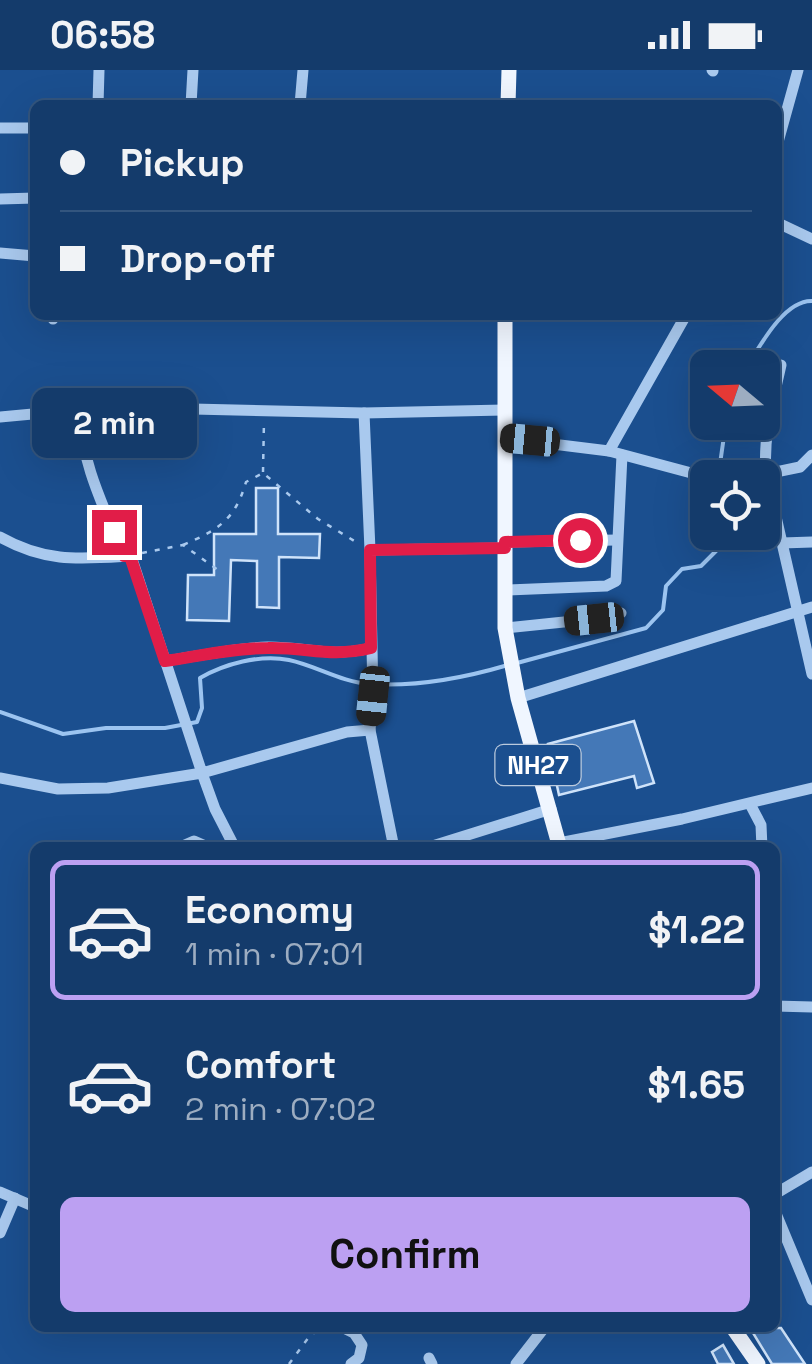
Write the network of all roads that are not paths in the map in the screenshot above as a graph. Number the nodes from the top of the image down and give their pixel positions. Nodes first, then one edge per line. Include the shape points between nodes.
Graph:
1 (99, 70) edge
2 (193, 70) edge
3 (303, 70) edge
4 (509, 70) edge
5 (798, 70) edge
6 (98, 100) edge
7 (192, 100) edge
8 (300, 100) edge
9 (508, 100) edge
10 (0, 128) edge
11 (30, 128) edge
12 (782, 128) edge
13 (30, 198) edge
14 (0, 199) edge
15 (782, 226) edge
16 (812, 239) edge
17 (0, 253) edge
18 (30, 256) edge
19 (506, 320) edge
20 (683, 320) edge
21 (781, 365) dead end
22 (80, 408) junction
23 (504, 410) junction
24 (364, 413) junction
25 (0, 417) edge
26 (504, 438) junction
27 (616, 453) junction
28 (812, 456) edge
29 (766, 460) edge
30 (780, 471) edge
31 (690, 472) edge
32 (780, 534) edge
33 (0, 538) edge
34 (617, 540) junction
35 (812, 542) edge
36 (782, 543) junction
37 (505, 545) junction
38 (370, 550) junction
39 (128, 556) junction
40 (506, 590) junction
41 (812, 606) edge
42 (797, 610) junction
43 (621, 613) dead end
44 (505, 628) junction
45 (371, 648) junction
46 (165, 661) junction
47 (812, 674) edge
48 (516, 690) junction
49 (370, 730) junction
50 (202, 773) junction
51 (0, 778) edge
52 (812, 788) edge
53 (750, 804) junction
54 (550, 809) junction
55 (232, 842) edge
56 (393, 842) edge
57 (445, 842) edge
58 (559, 842) edge
59 (574, 842) edge
60 (762, 842) edge
61 (780, 1006) edge
62 (812, 1007) edge
63 (812, 1172) edge
64 (780, 1191) edge
65 (0, 1192) edge
66 (15, 1198) junction
67 (30, 1205) edge
68 (780, 1223) edge
69 (0, 1233) edge
70 (812, 1300) edge
71 (352, 1332) edge
72 (541, 1332) edge
73 (736, 1332) edge
74 (351, 1364) edge
75 (516, 1364) edge
76 (758, 1364) edge

1 - 6 street
2 - 7 street
3 - 8 street
4 - 9 main road
5 - 12 street
10 - 11 street
13 - 14 street
15 - 16 street
17 - 18 street
19 - 23 main road, NH27
20 - 27 street
21 - 29 street
22 - 24 street
22 - 25 street
22 - 39 street via 87,458
23 - 24 street
23 - 26 main road, NH27
24 - 38 street
26 - 27 street
26 - 37 main road, NH27
27 - 31 street
27 - 34 street
28 - 30 street
32 - 36 street
33 - 39 street via 63,559
34 - 37 street
34 - 40 street via 616,581 606,586
35 - 36 street
36 - 42 street
37 - 38 street
37 - 40 main road, NH27
38 - 45 street
39 - 46 street
40 - 44 main road, NH27
41 - 42 street
42 - 47 street
42 - 48 street
43 - 44 street
44 - 48 main road, NH27
45 - 46 street via 324,654 269,648
45 - 49 street
46 - 50 street
48 - 54 main road, NH27
49 - 50 street
49 - 56 street
50 - 51 street via 108,788
50 - 55 street
52 - 53 street
53 - 59 street
53 - 60 street
54 - 57 street
54 - 58 main road, NH27
61 - 62 street
63 - 64 street
65 - 66 street
66 - 67 street
66 - 69 street
68 - 70 street
71 - 74 street via 362,1345
72 - 75 street
73 - 76 main road

